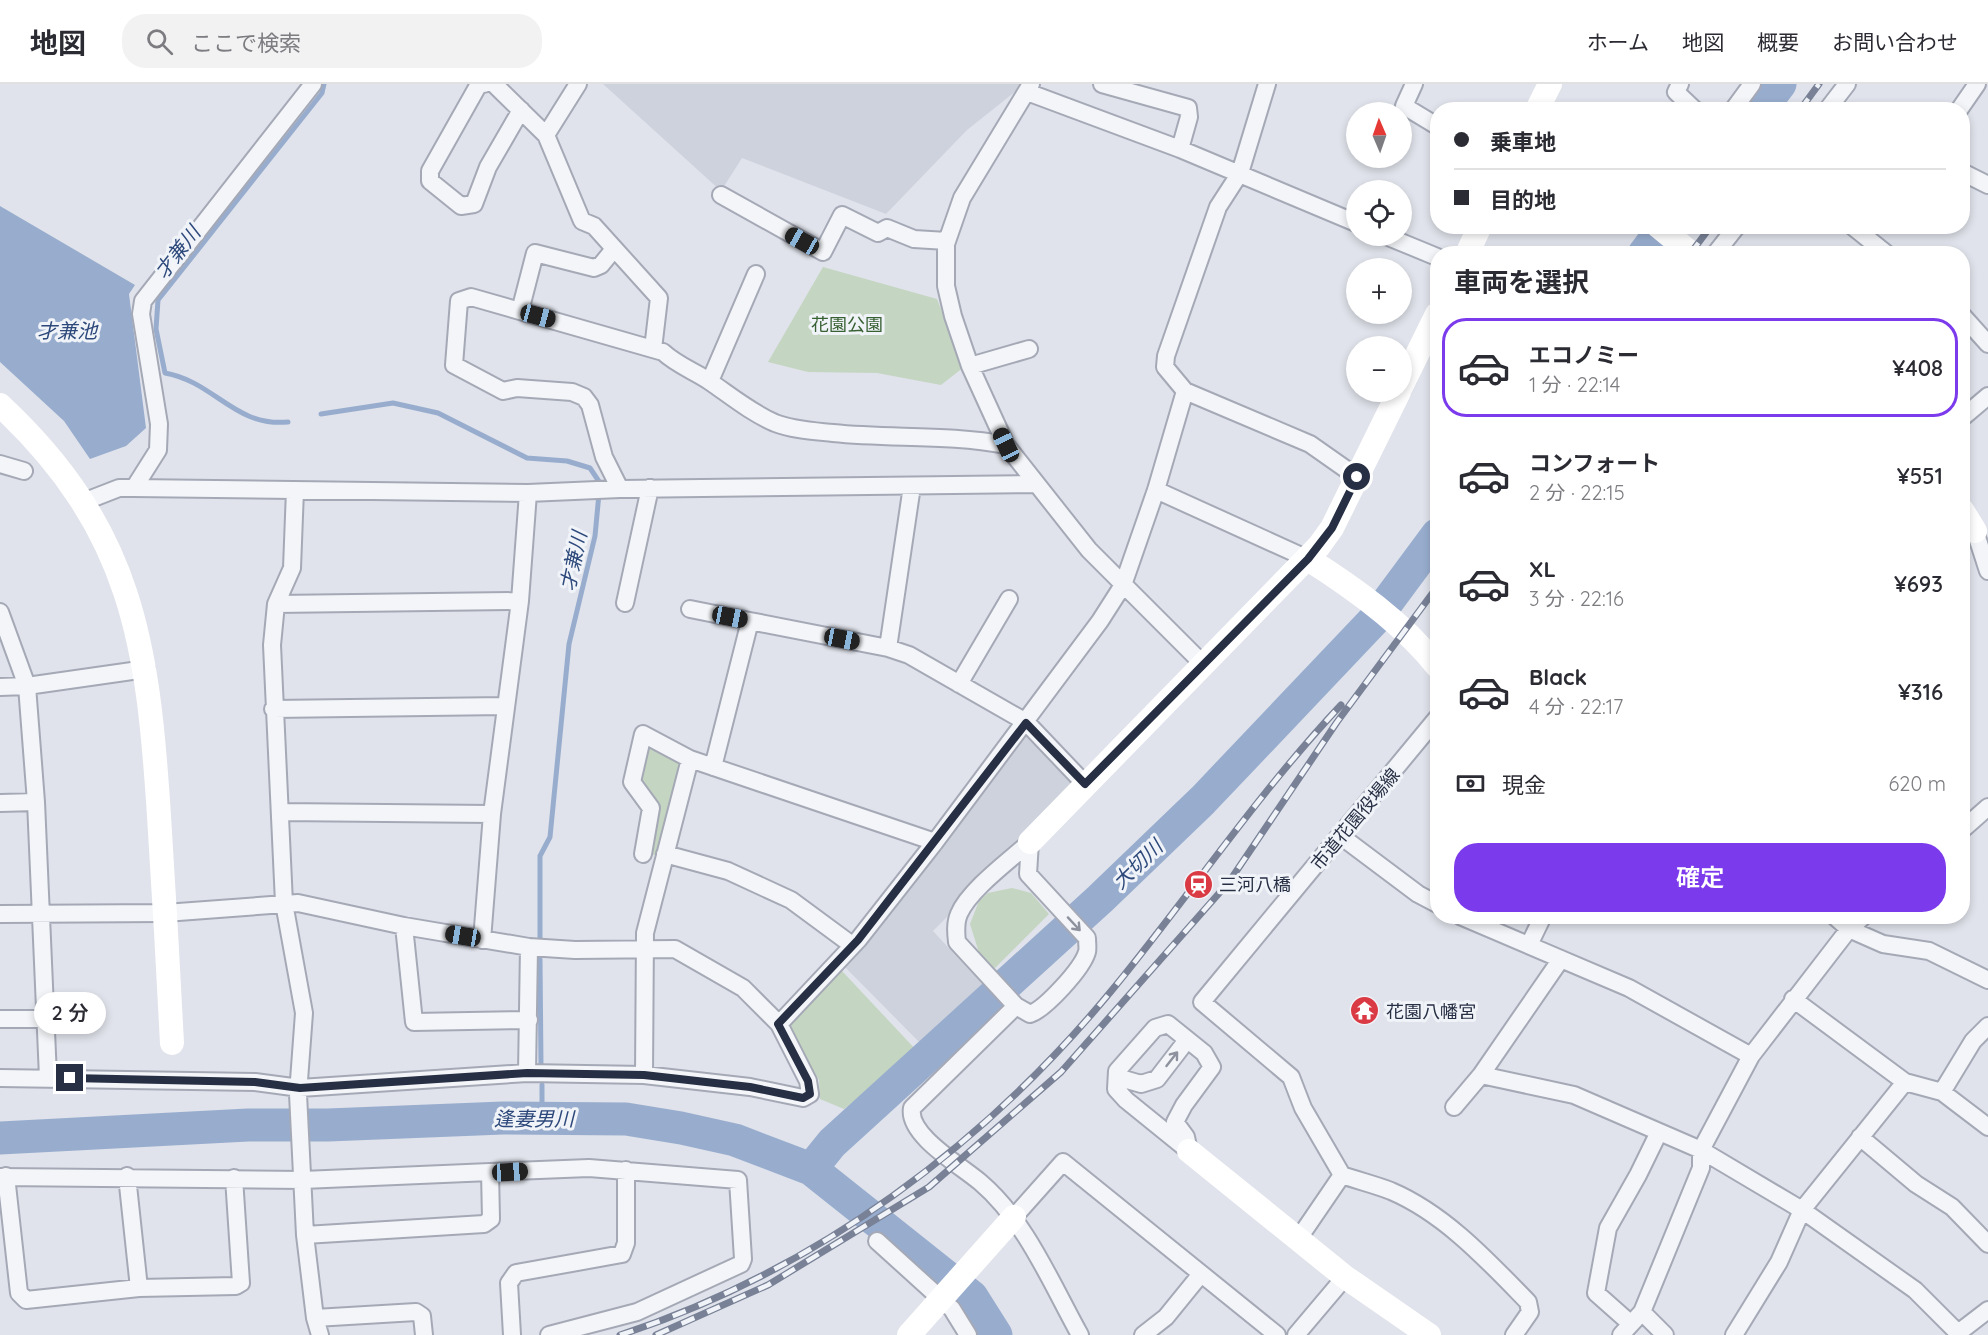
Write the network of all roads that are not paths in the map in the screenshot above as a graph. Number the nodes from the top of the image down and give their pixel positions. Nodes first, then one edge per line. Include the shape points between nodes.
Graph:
1 (313, 84) edge
2 (484, 84) edge
3 (494, 84) edge
4 (578, 84) edge
5 (1102, 84) edge
6 (1267, 84) edge
7 (1414, 84) edge
8 (1550, 84) edge
9 (1680, 84) edge
10 (1752, 84) edge
11 (1846, 84) edge
12 (1977, 84) edge
13 (1029, 88) edge
14 (1541, 102) edge
15 (1687, 102) edge
16 (1739, 102) edge
17 (1833, 102) edge
18 (1965, 102) edge
19 (521, 110) junction
20 (1430, 122) edge
21 (546, 135) junction
22 (1180, 149) junction
23 (1240, 173) junction
24 (1970, 176) edge
25 (1988, 185) edge
26 (720, 195) dead end
27 (1346, 219) edge
28 (1666, 234) edge
29 (1731, 234) edge
30 (1867, 234) edge
31 (947, 241) junction
32 (1409, 246) edge
33 (1682, 246) edge
34 (1721, 246) edge
35 (1879, 246) edge
36 (614, 249) junction
37 (1430, 255) edge
38 (756, 274) dead end
39 (519, 311) junction
40 (1970, 324) edge
41 (1430, 328) edge
42 (1988, 344) edge
43 (653, 349) junction
44 (1029, 349) dead end
45 (1412, 365) edge
46 (970, 366) junction
47 (710, 381) junction
48 (1185, 391) junction
49 (1988, 396) edge
50 (1394, 402) edge
51 (0, 405) edge
52 (1970, 411) edge
53 (1006, 445) junction
54 (0, 464) edge
55 (24, 471) dead end
56 (1357, 477) junction
57 (1036, 484) junction
58 (912, 486) junction
59 (134, 488) junction
60 (605, 489) junction
61 (650, 489) junction
62 (295, 490) junction
63 (1156, 490) junction
64 (528, 493) junction
65 (83, 502) junction
66 (1975, 532) edge
67 (1308, 559) junction
68 (1988, 571) edge
69 (1123, 585) junction
70 (1008, 599) dead end
71 (520, 601) junction
72 (276, 603) junction
73 (625, 603) dead end
74 (690, 609) dead end
75 (0, 612) edge
76 (750, 621) junction
77 (888, 648) junction
78 (1430, 659) edge
79 (1203, 663) junction
80 (146, 669) junction
81 (959, 684) junction
82 (27, 686) junction
83 (0, 687) edge
84 (506, 706) junction
85 (273, 709) junction
86 (1026, 723) junction
87 (1430, 727) edge
88 (690, 759) junction
89 (713, 767) junction
90 (1085, 784) junction
91 (36, 802) junction
92 (0, 803) edge
93 (1988, 807) edge
94 (280, 812) junction
95 (492, 814) junction
96 (1970, 818) edge
97 (1341, 837) junction
98 (935, 842) junction
99 (1030, 842) junction
100 (643, 854) dead end
101 (664, 854) junction
102 (1028, 874) junction
103 (993, 876) junction
104 (1430, 900) edge
105 (284, 903) junction
106 (40, 913) junction
107 (165, 913) junction
108 (0, 914) edge
109 (1479, 924) edge
110 (1539, 924) edge
111 (1843, 924) edge
112 (1855, 924) edge
113 (404, 926) junction
114 (1849, 929) junction
115 (483, 940) junction
116 (852, 945) junction
117 (1529, 945) junction
118 (529, 947) junction
119 (643, 949) junction
120 (1561, 959) junction
121 (1988, 980) edge
122 (1793, 999) junction
123 (1016, 1006) junction
124 (45, 1018) junction
125 (0, 1019) edge
126 (529, 1020) junction
127 (778, 1024) junction
128 (1988, 1026) edge
129 (1187, 1040) junction
130 (172, 1043) dead end
131 (1751, 1056) junction
132 (527, 1073) junction
133 (644, 1075) junction
134 (1481, 1075) junction
135 (48, 1077) junction
136 (1116, 1077) junction
137 (0, 1078) edge
138 (1905, 1082) junction
139 (299, 1091) junction
140 (1942, 1092) junction
141 (1454, 1107) dead end
142 (1153, 1122) junction
143 (1175, 1122) junction
144 (1988, 1127) edge
145 (1659, 1132) junction
146 (1860, 1137) junction
147 (1701, 1150) junction
148 (1189, 1151) junction
149 (626, 1170) junction
150 (490, 1172) junction
151 (302, 1174) junction
152 (1342, 1175) junction
153 (127, 1176) junction
154 (3, 1177) edge
155 (234, 1178) junction
156 (1802, 1210) junction
157 (1014, 1217) junction
158 (305, 1235) junction
159 (1299, 1238) junction
160 (877, 1241) dead end
161 (1988, 1244) edge
162 (1201, 1274) junction
163 (1345, 1277) junction
164 (139, 1288) junction
165 (942, 1297) junction
166 (1988, 1310) edge
167 (315, 1318) junction
168 (1631, 1324) edge
169 (1959, 1334) edge
170 (320, 1335) edge
171 (424, 1335) edge
172 (512, 1335) edge
173 (549, 1335) edge
174 (909, 1335) edge
175 (968, 1335) edge
176 (1080, 1335) edge
177 (1143, 1335) edge
178 (1277, 1335) edge
179 (1296, 1335) edge
180 (1429, 1335) edge
181 (1514, 1335) edge
182 (1665, 1335) edge
183 (1734, 1335) edge

1 - 59 street via 143,301 141,314 159,424 158,450
2 - 19 street via 479,84 430,171 430,181 461,206 474,204 488,167
3 - 19 street
4 - 21 street
5 - 22 street via 1188,108
6 - 23 street
7 - 20 street via 1404,106
8 - 14 street
9 - 15 street via 1676,92
10 - 16 street
11 - 17 street
12 - 18 street
13 - 22 street
13 - 31 street via 962,198
19 - 21 street
21 - 36 street via 582,221 594,226
22 - 23 street
23 - 27 street
23 - 48 street via 1218,207 1166,356 1165,367
24 - 25 street
26 - 31 street via 823,252 842,215 878,233 886,228 914,239
28 - 33 street
29 - 34 street
30 - 35 street
31 - 46 street via 946,286
32 - 37 street
36 - 39 street via 594,268 535,253
36 - 43 street via 659,298
38 - 47 street
39 - 43 street
39 - 60 street via 471,297 459,301 454,364 503,391 516,388 572,392 584,397 590,405 604,457
40 - 42 street
41 - 45 street
43 - 47 street
44 - 46 street
46 - 53 street
47 - 53 street via 724,394 777,424 810,431 877,437 968,438
48 - 56 street via 1310,444
48 - 63 street
49 - 52 street
50 - 56 street
51 - 65 street via 60,468
53 - 57 street
54 - 55 street
56 - 67 street via 1332,528
57 - 58 street
57 - 69 street
58 - 61 street
58 - 77 street
59 - 62 street
59 - 65 street via 119,488
60 - 61 street
60 - 64 street
61 - 73 street
62 - 64 street
62 - 72 street via 292,568
63 - 67 street
63 - 69 street
64 - 71 street
65 - 80 street via 119,572
66 - 68 street
67 - 78 street via 1397,625
67 - 79 street
69 - 79 street
69 - 86 street
70 - 81 street
71 - 72 street
71 - 84 street
72 - 85 street
74 - 76 street
75 - 82 street
76 - 77 street
76 - 89 street
77 - 81 street via 909,655
79 - 90 street
80 - 82 street
80 - 107 street via 153,720
81 - 86 street
82 - 83 street
82 - 91 street
84 - 85 street
84 - 95 street
85 - 94 street
86 - 90 street
86 - 98 street
87 - 97 street, 市道花園役場線
88 - 89 street
88 - 100 street via 643,734 632,782 651,808
88 - 101 street
89 - 98 street
90 - 99 street
91 - 92 street
91 - 106 street
93 - 96 street
94 - 95 street
94 - 105 street
95 - 115 street
97 - 104 street
97 - 152 street, 市道花園役場線 via 1202,1002 1292,1077 1303,1108
98 - 116 street
99 - 102 street
99 - 103 street
101 - 116 street via 728,871 790,900
101 - 119 street
102 - 103 street
102 -> 123 street via 1087,938 1087,952 1039,1011 1030,1014
103 - 123 street via 959,913 957,942
105 - 107 street
105 - 113 street
105 - 139 street via 304,1013
106 - 107 street
106 - 108 street
106 - 124 street
107 - 130 street
109 - 117 street
110 - 117 street
111 - 114 street
112 - 114 street
113 - 115 street
113 - 126 street via 414,1023
114 - 121 street via 1883,944 1929,951
114 - 122 street
115 - 118 street
116 - 127 street
117 - 120 street
118 - 119 street
118 - 126 street
119 - 127 street via 675,949 742,988
119 - 133 street
120 - 131 street via 1629,988
120 - 134 street
122 - 131 street
122 - 138 street
123 - 157 street via 912,1108 911,1116 925,1138 982,1184
124 - 125 street
124 - 135 street
126 - 132 street
127 - 133 street via 808,1081 810,1094 803,1098 750,1087
128 - 140 street via 1973,1041
136 -> 129 street via 1141,1084 1157,1079
129 - 136 street via 1168,1024 1155,1028
129 - 143 street via 1204,1053 1212,1067
131 - 147 street
132 - 133 street
132 - 139 street
134 - 141 street
134 - 145 street via 1574,1095
135 - 137 street
135 - 139 street via 255,1082
136 - 142 street via 1116,1089
138 - 140 street
138 - 146 street
139 - 151 street
140 - 144 street
142 - 143 street
142 - 148 street
143 - 148 street via 1186,1137
145 - 147 street
145 - 168 street via 1608,1228 1596,1293
146 - 156 street
146 - 161 street via 1952,1207
147 - 156 street
147 - 168 street via 1701,1168
148 - 159 street
149 - 150 street
149 - 172 street via 626,1243 622,1254 516,1273 508,1283
149 - 173 street via 738,1180 742,1262 637,1312
150 - 151 street
150 - 158 street via 490,1219 484,1224
151 - 155 street
151 - 158 street
152 - 159 street
152 - 181 street via 1392,1192 1437,1218 1482,1255 1528,1302 1530,1312
153 - 154 street
153 - 155 street
153 - 164 street
154 - 164 street via 21,1297 26,1300
155 - 164 street via 241,1282 237,1286
156 - 169 street via 1915,1290
156 - 183 street via 1779,1262
157 - 162 street via 1064,1162
157 - 165 street
157 - 176 street
158 - 167 street
159 - 163 street
160 - 165 street
162 - 177 street via 1166,1317
162 - 178 street
163 - 179 street
163 - 180 street
165 - 174 street
165 - 175 street
166 - 169 street
167 - 170 street
167 - 171 street via 416,1311 422,1316
168 - 182 street

